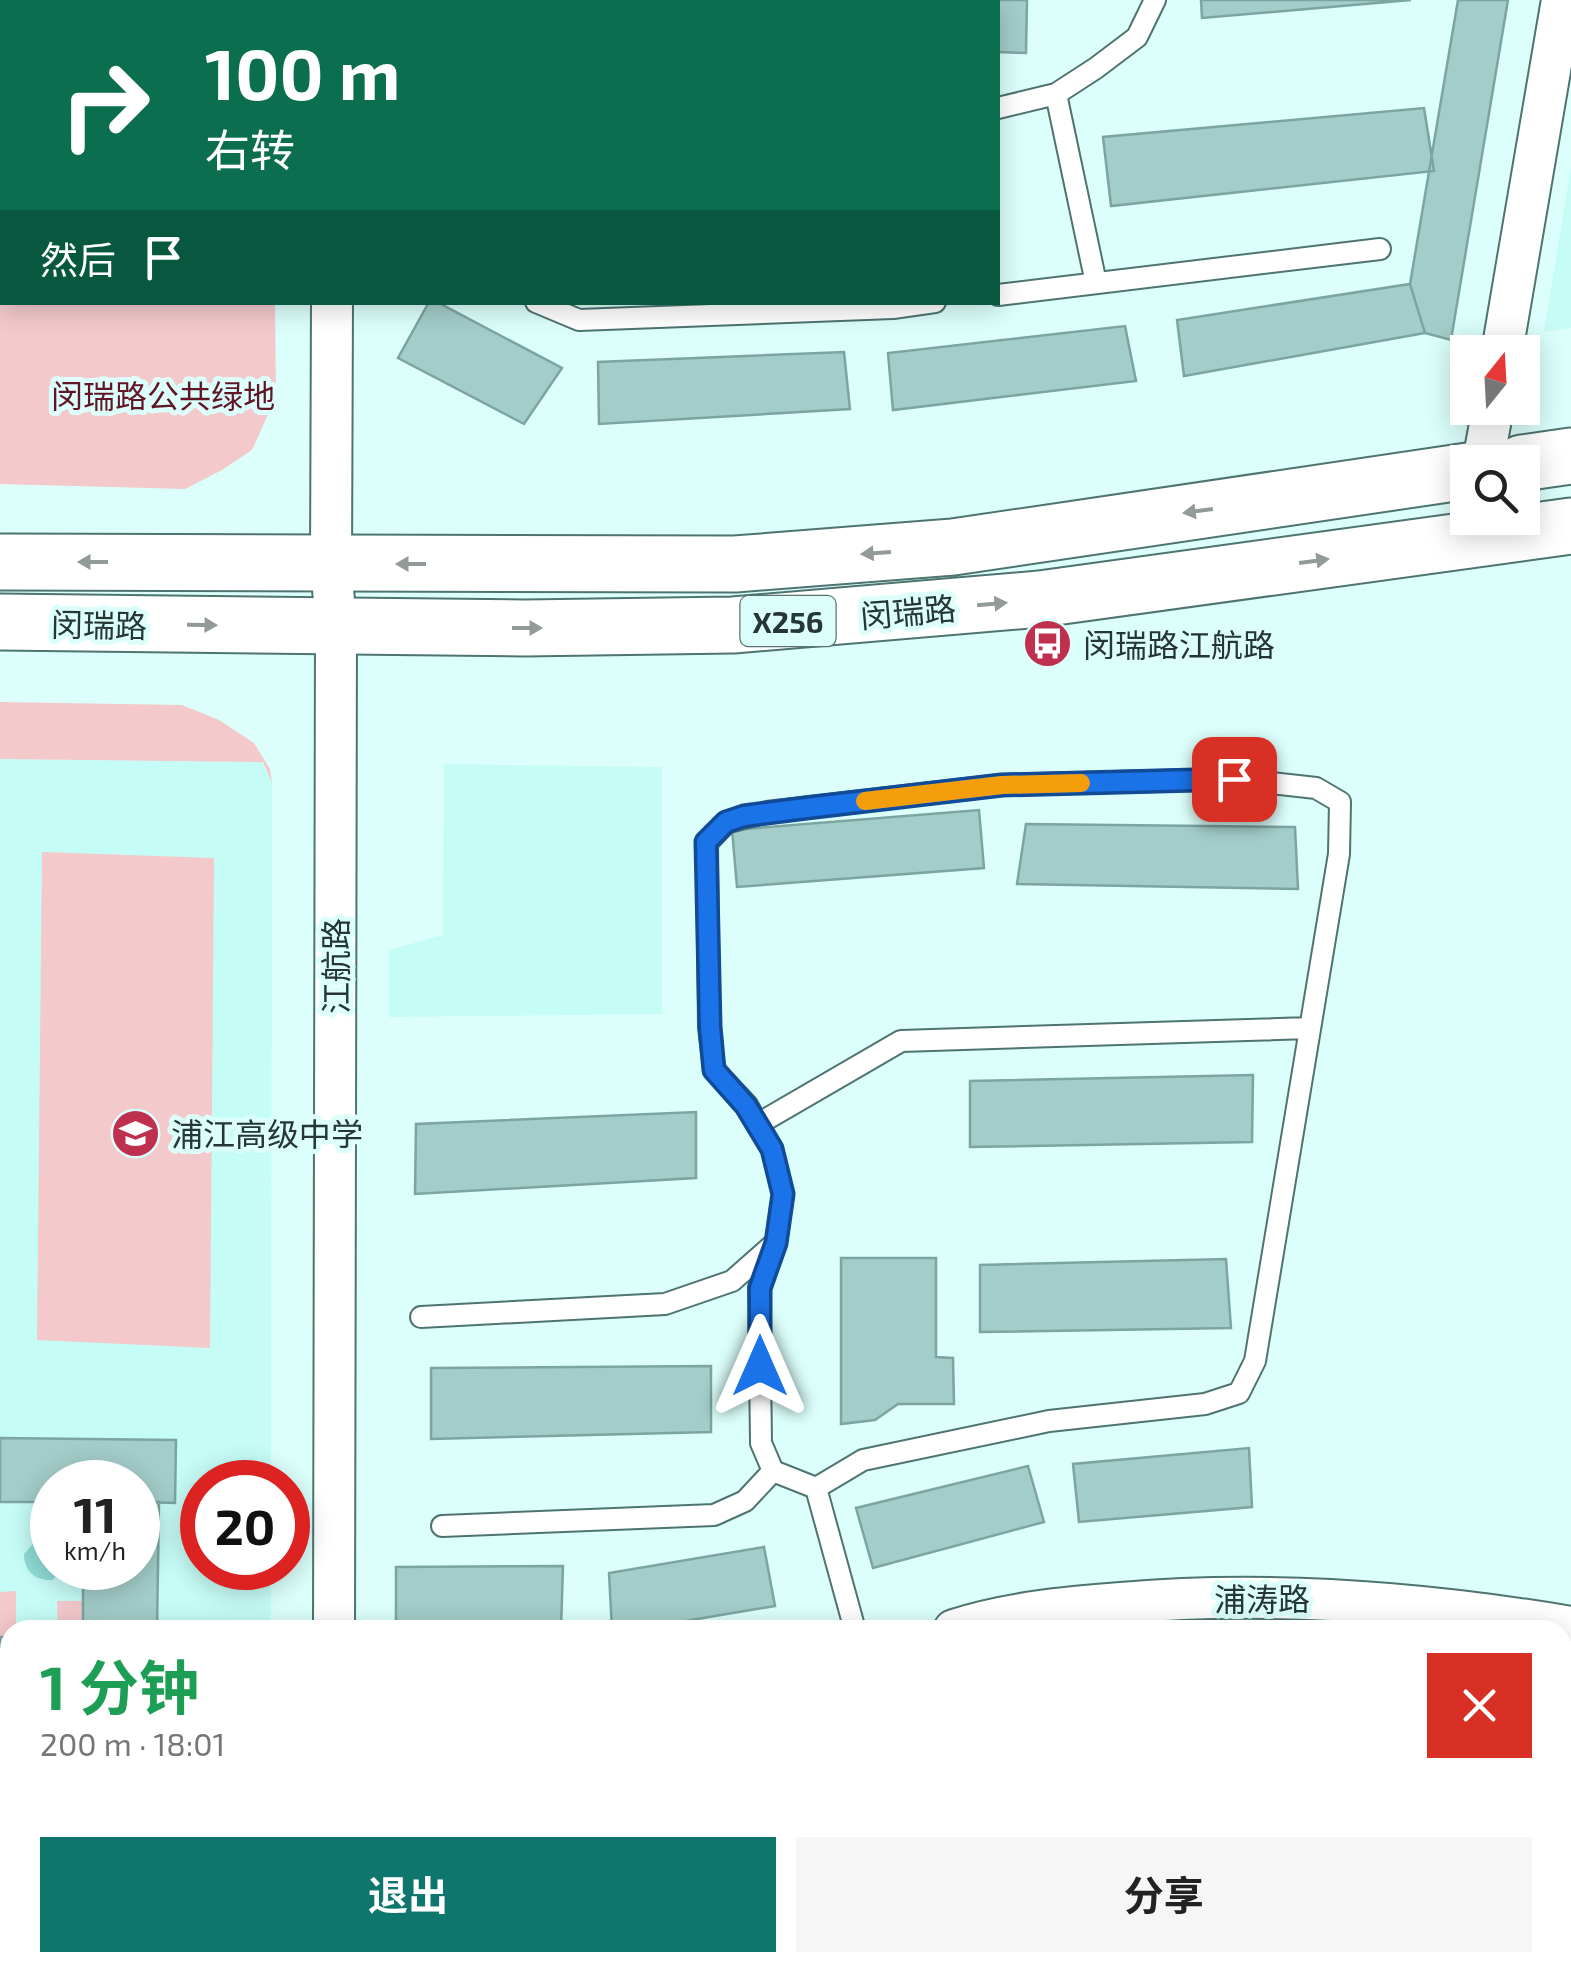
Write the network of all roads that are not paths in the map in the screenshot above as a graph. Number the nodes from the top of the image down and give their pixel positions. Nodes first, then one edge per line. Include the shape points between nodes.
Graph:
1 (1155, 0) edge
2 (1562, 0) edge
3 (1056, 94) junction
4 (1000, 108) edge
5 (1380, 249) dead end
6 (1096, 283) junction
7 (1000, 295) edge
8 (332, 305) edge
9 (543, 305) edge
10 (914, 305) edge
11 (675, 309) edge
12 (1505, 335) edge
13 (1571, 456) edge
14 (1540, 460) edge
15 (1450, 474) edge
16 (1571, 526) edge
17 (0, 562) edge
18 (330, 564) junction
19 (0, 622) edge
20 (336, 626) junction
21 (1310, 1028) junction
22 (758, 1124) junction
23 (776, 1243) junction
24 (420, 1316) dead end
25 (773, 1471) junction
26 (816, 1488) junction
27 (442, 1526) dead end
28 (334, 1620) edge
29 (852, 1620) edge
30 (1004, 1620) edge
31 (1522, 1620) edge

1 - 3 lane via 1137,36
2 - 12 street
3 - 4 lane
3 - 6 lane
5 - 6 lane
6 - 7 lane
8 - 18 street, 江航路
9 - 11 lane via 579,320
10 - 11 lane
13 - 14 main road
15 -> 18 main road, 闵瑞路 / X256 via 953,548 735,564
20 -> 16 main road, 闵瑞路 / X256 via 732,626 1040,599
18 -> 17 main road, 闵瑞路 / X256
18 - 20 street, 江航路
19 -> 20 main road, 闵瑞路 / X256
20 - 28 street, 江航路
21 - 22 lane via 901,1041
21 - 22 lane via 1340,854 1340,802 1316,788 1234,779 1002,785 744,816 726,822 706,842 710,1027 714,1070
21 - 26 lane via 1255,1362 1239,1393 1205,1404 1049,1421 863,1460
22 - 23 lane via 783,1194
23 - 24 lane via 732,1281 665,1304
23 - 25 lane via 760,1288 761,1443
25 - 26 lane
25 - 27 lane via 745,1501 714,1516
26 - 29 lane
30 - 31 street, 浦涛路 via 1184,1597 1340,1598

